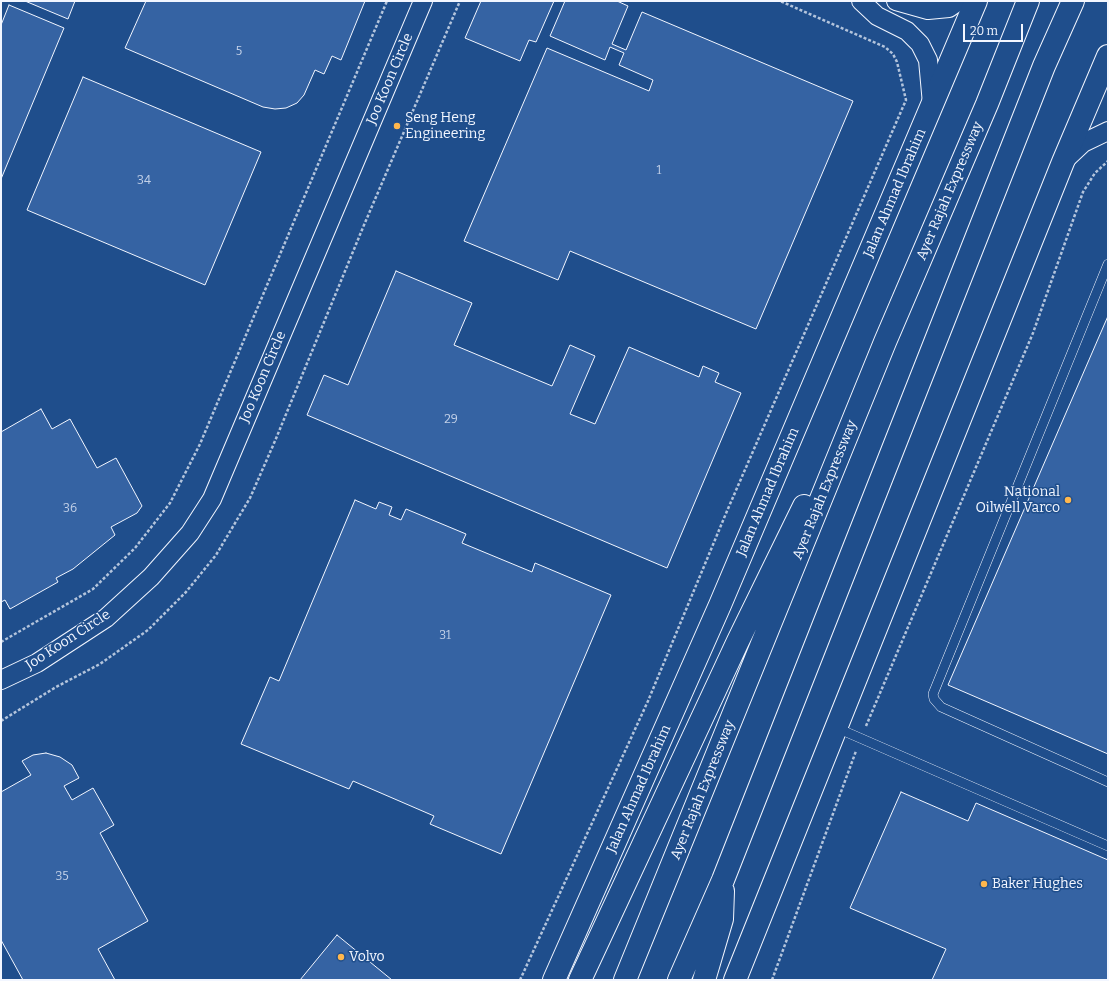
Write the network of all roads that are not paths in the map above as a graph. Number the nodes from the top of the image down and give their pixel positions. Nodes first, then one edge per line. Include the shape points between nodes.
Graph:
1 (423, 1) edge
2 (861, 1) edge
3 (896, 1) edge
4 (959, 1) edge
5 (976, 1) edge
6 (1028, 1) edge
7 (1073, 1) edge
8 (1108, 56) edge
9 (932, 104) junction
10 (1108, 131) edge
11 (1064, 162) junction
12 (1108, 264) edge
13 (885, 342) junction
14 (3, 681) edge
15 (838, 728) junction
16 (1108, 782) edge
17 (1108, 846) edge
18 (723, 880) junction
19 (554, 980) edge
20 (580, 980) edge
21 (625, 980) edge
22 (679, 980) edge
23 (704, 980) edge
24 (735, 980) edge

1 - 14 street, Joo Koon Circle via 212,499 190,533 151,577 106,618 37,663
2 - 9 street via 877,16 907,31 920,44 928,60
3 - 4 street via 928,10 949,8
5 - 9 main road, Jalan Ahmad Ibrahim
6 - 13 main road, Ayer Rajah Expressway via 987,104
7 - 18 main road via 1044,66
8 - 11 main road
9 - 19 main road, Jalan Ahmad Ibrahim via 720,605
10 - 11 street via 1082,143
11 - 15 main road
12 - 16 lane via 932,694 941,707
13 - 20 main road via 738,641
13 - 21 main road, Ayer Rajah Expressway
15 - 17 lane
15 - 24 main road
18 - 22 main road
18 - 23 main road via 722,919

